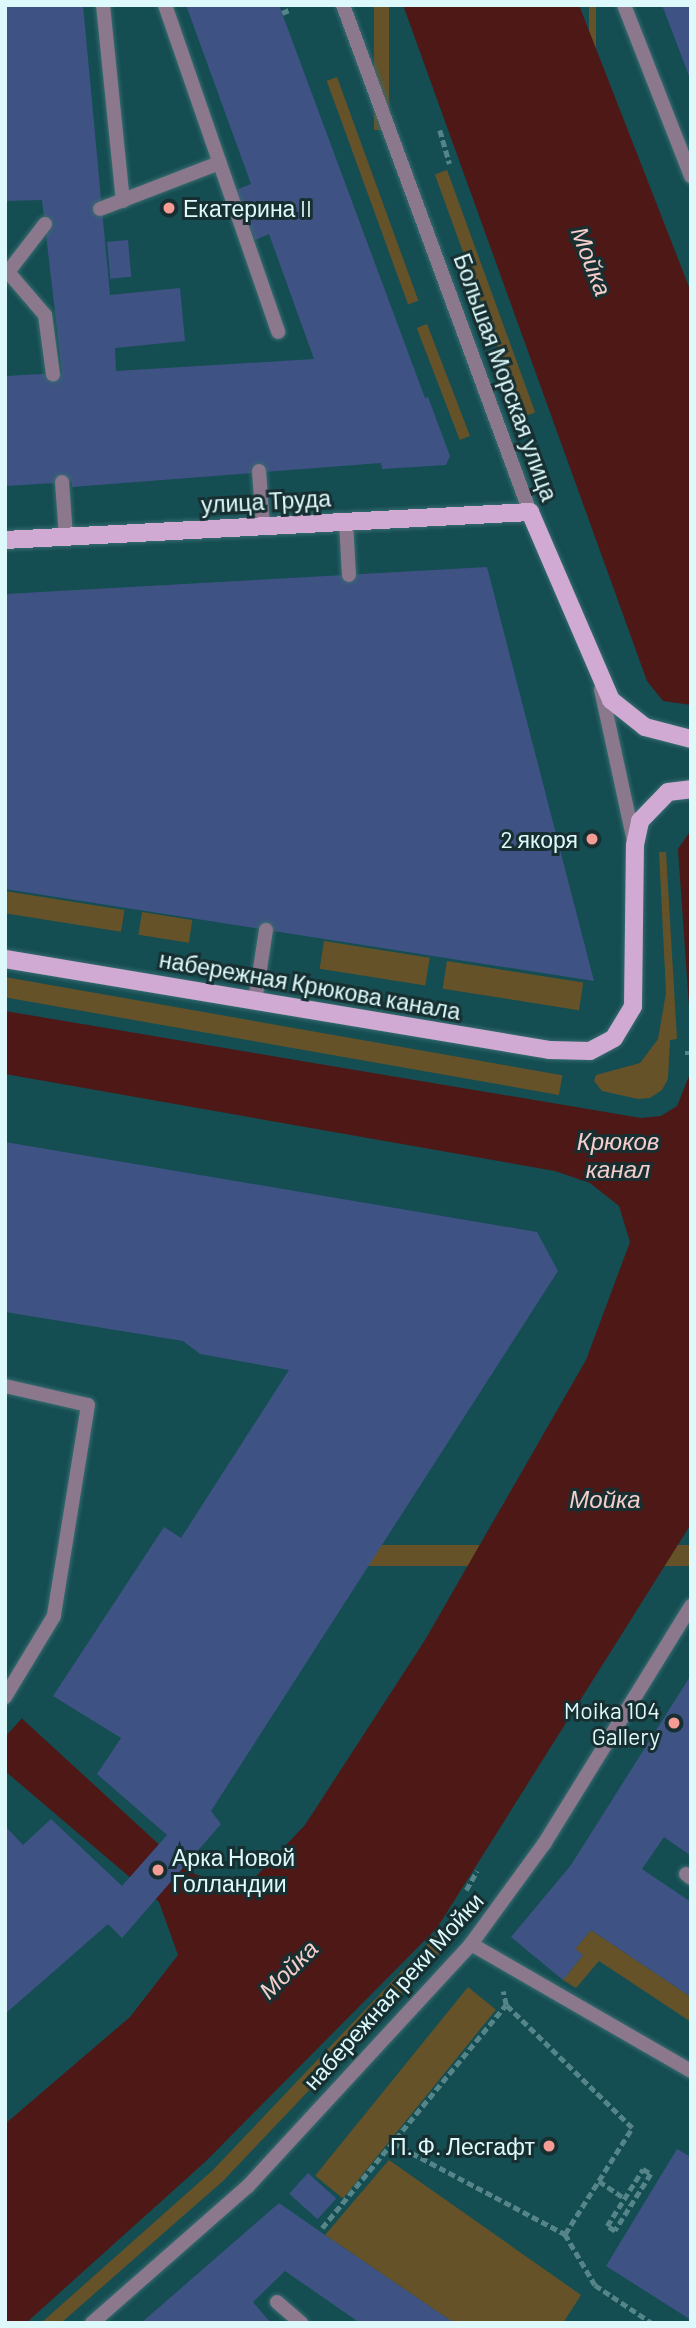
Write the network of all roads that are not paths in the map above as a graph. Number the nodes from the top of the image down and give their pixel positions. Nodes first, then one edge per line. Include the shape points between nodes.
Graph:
1 (103, 5) edge
2 (165, 5) edge
3 (343, 5) edge
4 (624, 5) edge
5 (219, 163) junction
6 (691, 176) edge
7 (122, 201) junction
8 (100, 209) dead end
9 (45, 224) dead end
10 (7, 272) edge
11 (278, 332) dead end
12 (53, 374) dead end
13 (260, 471) dead end
14 (62, 482) dead end
15 (530, 512) junction
16 (346, 522) junction
17 (262, 526) junction
18 (66, 537) junction
19 (5, 540) edge
20 (349, 575) dead end
21 (599, 681) junction
22 (691, 739) edge
23 (691, 789) edge
24 (635, 845) junction
25 (266, 930) dead end
26 (5, 959) edge
27 (255, 1001) junction
28 (5, 1386) edge
29 (691, 1606) edge
30 (7, 1695) edge
31 (471, 1944) junction
32 (691, 2071) edge
33 (277, 2302) dead end
34 (92, 2323) edge
35 (301, 2323) edge

1 - 7 street
2 - 5 street
3 - 15 street, Большая Морская улица
4 - 6 street
5 - 7 street
5 - 11 street
7 - 8 street
9 - 10 street
10 - 12 street via 45,315
13 - 17 street
14 - 18 street
15 - 16 main road, улица Труда
15 - 21 main road, Большая Морская улица
16 - 17 main road, улица Труда
16 - 20 street
17 - 18 main road, улица Труда
18 - 19 main road, улица Труда
21 - 22 main road, Большая Морская улица via 625,714 665,736
21 - 24 street
23 - 24 main road via 668,792 652,804 639,821
24 - 27 main road, набережная Крюкова канала via 634,997 626,1023 606,1043 578,1053 550,1050
25 - 27 street
26 - 27 main road, набережная Крюкова канала
28 - 30 street via 88,1405 54,1616
29 - 31 street, набережная реки Мойки via 544,1844
31 - 32 street
31 - 34 street, набережная реки Мойки via 248,2186
33 - 35 street

